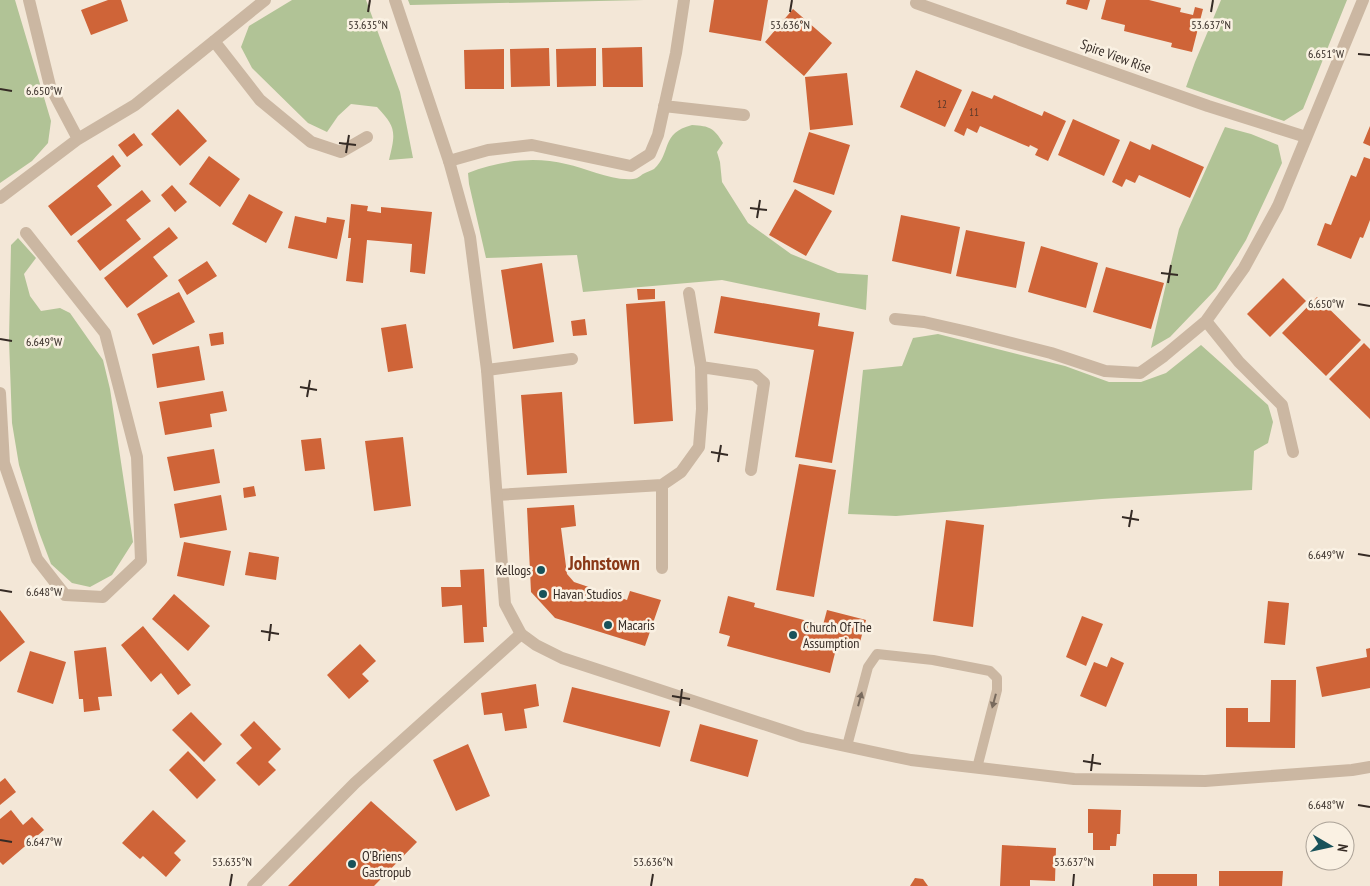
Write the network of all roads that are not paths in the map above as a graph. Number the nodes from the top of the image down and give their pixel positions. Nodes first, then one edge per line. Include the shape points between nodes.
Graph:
1 (29, 0) edge
2 (265, 0) edge
3 (395, 0) edge
4 (684, 0) edge
5 (1363, 0) edge
6 (916, 3) dead end
7 (214, 41) junction
8 (664, 106) junction
9 (744, 115) dead end
10 (368, 137) dead end
11 (1306, 137) junction
12 (78, 139) junction
13 (449, 160) junction
14 (0, 198) edge
15 (26, 233) dead end
16 (689, 293) dead end
17 (895, 319) dead end
18 (1206, 321) junction
19 (572, 358) dead end
20 (701, 367) junction
21 (487, 370) junction
22 (0, 393) edge
23 (1293, 452) dead end
24 (751, 470) dead end
25 (662, 485) junction
26 (497, 495) junction
27 (662, 568) dead end
28 (520, 634) junction
29 (847, 746) junction
30 (1370, 767) edge
31 (977, 768) junction
32 (252, 886) edge

1 - 12 street via 50,86
2 - 7 street
3 - 13 street
4 - 8 street
5 - 11 street
6 - 11 street, Spire View Rise via 1208,106
7 - 10 street via 260,100 311,142 341,152
7 - 12 street via 134,105
8 - 9 street
8 - 13 street via 650,154 631,166 532,145 488,150
11 - 18 street via 1278,206 1244,268
12 - 14 street
13 - 21 street via 470,237
15 - 22 street via 105,333 136,457 142,561 103,596 65,595 37,559 4,463
16 - 20 street
17 - 18 street via 968,332 1051,353 1105,371 1140,373
18 - 23 street via 1239,362 1282,405
19 - 21 street
20 - 24 street via 755,375 764,383
20 - 25 street via 699,446 681,472
21 - 26 street
25 - 26 street
25 - 27 street
26 - 28 street via 505,604
28 - 29 street via 562,658 803,737
28 - 32 street via 355,783
29 - 31 street via 911,760
29 -> 31 lane via 868,667 877,654 934,660 990,671 997,678 997,690
30 - 31 street via 1206,781 1074,779

